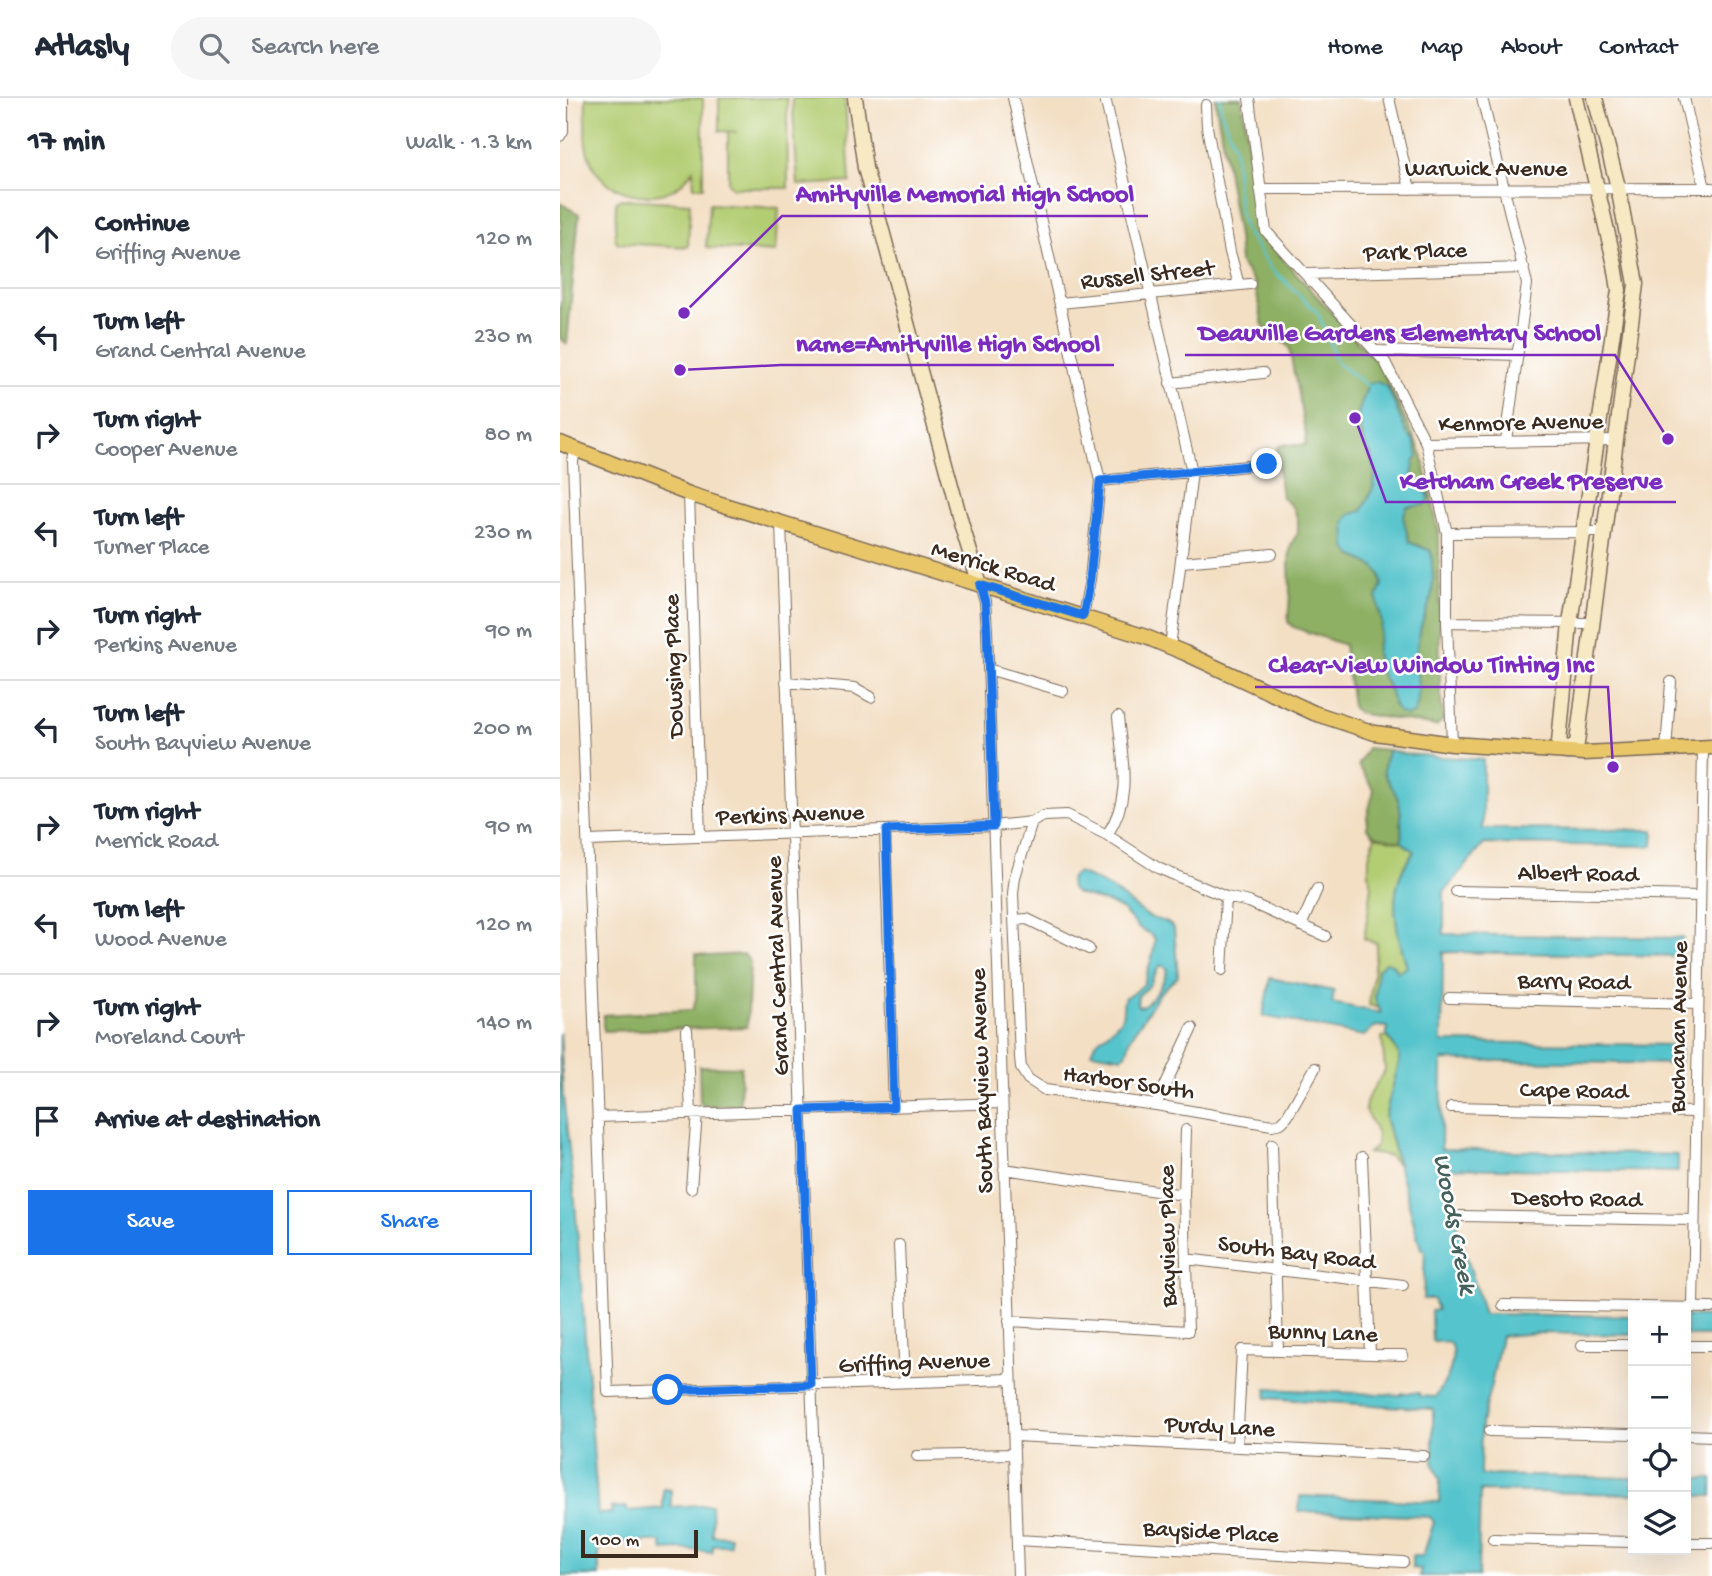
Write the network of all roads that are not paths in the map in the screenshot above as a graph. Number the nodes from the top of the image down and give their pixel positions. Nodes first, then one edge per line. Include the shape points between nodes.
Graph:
1 (563, 98) edge
2 (855, 98) edge
3 (1013, 98) edge
4 (1105, 98) edge
5 (1250, 98) edge
6 (1389, 98) edge
7 (1482, 98) edge
8 (1576, 98) edge
9 (1595, 98) edge
10 (1684, 98) edge
11 (1206, 105) dead end
12 (560, 136) edge
13 (1596, 187) junction
14 (1618, 187) junction
15 (1504, 188) junction
16 (1709, 188) edge
17 (1410, 189) junction
18 (1260, 190) junction
19 (1524, 268) junction
20 (1307, 274) junction
21 (1250, 284) dead end
22 (1239, 285) junction
23 (1150, 293) junction
24 (1060, 303) junction
25 (1377, 351) junction
26 (1518, 355) junction
27 (1263, 373) dead end
28 (1170, 383) junction
29 (1506, 440) junction
30 (1597, 440) junction
31 (1616, 440) junction
32 (560, 443) edge
33 (1426, 443) junction
34 (575, 451) junction
35 (1267, 464) dead end
36 (1192, 472) junction
37 (1100, 481) junction
38 (689, 494) junction
39 (781, 523) junction
40 (1603, 532) junction
41 (1447, 533) junction
42 (1584, 533) junction
43 (1272, 554) dead end
44 (1182, 562) junction
45 (980, 585) junction
46 (1083, 616) junction
47 (1447, 622) junction
48 (1570, 623) junction
49 (1591, 623) junction
50 (1170, 647) junction
51 (988, 669) junction
52 (786, 682) junction
53 (1671, 682) dead end
54 (1063, 691) dead end
55 (871, 697) dead end
56 (1118, 717) dead end
57 (1452, 744) junction
58 (1707, 747) edge
59 (1666, 750) junction
60 (1568, 752) junction
61 (1707, 765) edge
62 (1032, 822) junction
63 (994, 826) junction
64 (886, 830) junction
65 (792, 834) junction
66 (1107, 835) junction
67 (699, 837) junction
68 (588, 841) junction
69 (1317, 889) dead end
70 (1455, 891) dead end
71 (1700, 896) junction
72 (1226, 897) junction
73 (1014, 919) junction
74 (1301, 926) junction
75 (1325, 936) dead end
76 (1088, 949) dead end
77 (1699, 949) junction
78 (1712, 950) edge
79 (1222, 970) dead end
80 (1449, 998) dead end
81 (1698, 1004) junction
82 (1192, 1028) dead end
83 (687, 1030) dead end
84 (1315, 1068) dead end
85 (1002, 1103) junction
86 (1156, 1105) junction
87 (894, 1107) junction
88 (1451, 1107) dead end
89 (802, 1110) junction
90 (1696, 1112) junction
91 (694, 1113) junction
92 (598, 1117) junction
93 (1186, 1130) dead end
94 (1272, 1144) dead end
95 (1362, 1157) dead end
96 (1004, 1169) junction
97 (691, 1188) dead end
98 (1184, 1195) junction
99 (1459, 1216) dead end
100 (1694, 1220) junction
101 (899, 1244) dead end
102 (1186, 1259) junction
103 (1276, 1269) junction
104 (1366, 1280) junction
105 (1403, 1285) dead end
106 (1503, 1305) dead end
107 (1693, 1307) junction
108 (1712, 1308) edge
109 (1009, 1321) junction
110 (1582, 1345) dead end
111 (1628, 1345) edge
112 (1691, 1346) edge
113 (1712, 1346) edge
114 (1278, 1351) junction
115 (1370, 1353) junction
116 (1403, 1355) dead end
117 (1012, 1379) junction
118 (905, 1382) junction
119 (811, 1385) junction
120 (1489, 1431) dead end
121 (1628, 1434) edge
122 (1691, 1435) edge
123 (1014, 1436) junction
124 (1712, 1436) edge
125 (1237, 1447) junction
126 (1014, 1454) junction
127 (917, 1456) dead end
128 (1424, 1456) dead end
129 (1493, 1539) dead end
130 (1017, 1540) junction
131 (1628, 1542) edge
132 (1691, 1543) edge
133 (1712, 1544) edge
134 (1403, 1562) dead end
135 (818, 1576) edge
136 (1018, 1576) edge

1 - 12 street
2 - 45 street via 865,168
3 - 24 street
4 - 23 street
5 - 18 street
6 - 17 street
7 - 15 street
8 - 13 street
9 - 14 street
10 - 16 street
11 - 22 street
13 - 14 street, Warwick Avenue
13 - 15 street, Warwick Avenue
13 - 30 street via 1619,290
14 - 16 street, Warwick Avenue
14 - 31 street via 1636,284
15 - 17 street, Warwick Avenue
15 - 19 street
17 - 18 street, Warwick Avenue
18 - 20 street via 1266,230
19 - 20 street, Park Place
19 - 26 street via 1527,293
20 - 25 street
21 - 22 street, Russell Street
22 - 23 street, Russell Street
23 - 24 street, Russell Street
23 - 28 street
24 - 37 street
25 - 26 street
25 - 33 street
26 - 29 street
27 - 28 street
28 - 36 street
29 - 30 street, Kenmore Avenue
29 - 33 street, Kenmore Avenue
30 - 31 street, Kenmore Avenue
30 - 42 street
31 - 40 street
32 - 34 main road, Merrick Road
33 - 41 street
34 - 38 main road, Merrick Road
34 - 68 street
35 - 36 street
36 - 37 street
36 - 44 street
37 - 46 street
38 - 39 main road, Merrick Road
38 - 67 street, Dowsing Place
39 - 45 main road, Merrick Road
39 - 52 street, Grand Central Avenue
40 - 42 street
40 - 49 street
41 - 42 street
41 - 47 street
42 - 48 street
43 - 44 street
44 - 50 street
45 - 46 main road, Merrick Road
45 - 51 street, South Bayview Avenue
46 - 50 main road, Merrick Road
47 - 48 street
47 - 57 street
48 - 49 street
48 - 60 street via 1559,743
49 - 60 street via 1577,743
50 - 57 main road, Merrick Road via 1324,716 1375,733
51 - 54 street
51 - 63 street, South Bayview Avenue
52 - 55 street via 855,688
52 - 65 street, Grand Central Avenue
53 - 59 street
56 - 66 street via 1124,799
57 - 60 main road, Merrick Road
58 - 59 main road, Merrick Road
58 - 61 street, Buchanan Avenue
59 - 60 main road, Merrick Road
61 - 71 street, Buchanan Avenue
62 - 63 street, Perkins Avenue
62 - 66 street, Perkins Avenue via 1044,816 1067,815
62 - 73 street, Harbor South via 1015,877
63 - 64 street, Perkins Avenue
63 - 85 street, South Bayview Avenue
64 - 65 street, Perkins Avenue
64 - 87 street
65 - 67 street, Perkins Avenue
65 - 89 street, Grand Central Avenue
66 - 72 street, Perkins Avenue via 1158,868
67 - 68 street, Perkins Avenue
68 - 92 street
69 - 74 street
70 - 71 street, Albert Road
71 - 77 street, Buchanan Avenue
72 - 74 street, Perkins Avenue via 1249,902
72 - 79 street
73 - 76 street via 1027,919
73 - 86 street, Harbor South via 1020,1057 1028,1079 1045,1090
74 - 75 street, Perkins Avenue
77 - 78 street
77 - 81 street, Buchanan Avenue
80 - 81 street, Barry Road
81 - 90 street, Buchanan Avenue
82 - 86 street
83 - 91 street
84 - 86 street, Harbor South via 1281,1123
85 - 87 street
85 - 96 street, South Bayview Avenue
87 - 89 street
88 - 90 street, Cape Road
89 - 91 street
89 - 119 street, Grand Central Avenue
90 - 100 street, Buchanan Avenue
91 - 92 street
91 - 97 street
92 - 119 street, Griffing Avenue via 608,1392
93 - 98 street, Bayview Place
94 - 103 street
95 - 104 street
96 - 98 street
96 - 109 street, South Bayview Avenue
98 - 102 street, Bayview Place
99 - 100 street, Desoto Road
100 - 107 street, Buchanan Avenue
101 - 118 street
102 - 103 street, South Bay Road
102 - 109 street, Bayview Place via 1188,1331
103 - 104 street, South Bay Road
103 - 114 street
104 - 105 street, South Bay Road
104 - 115 street
106 - 107 street
107 - 108 street
109 - 117 street, South Bayview Avenue
110 - 111 street
112 - 113 street
114 - 115 street, Bunny Lane
114 - 125 street, Bunny Lane via 1242,1350
115 - 116 street, Bunny Lane
117 - 118 street, Griffing Avenue
117 - 123 street, South Bayview Avenue
118 - 119 street, Griffing Avenue
119 - 135 street, Grand Central Avenue
120 - 121 street
122 - 124 street
123 - 125 street, Purdy Lane
123 - 126 street, South Bayview Avenue
125 - 128 street, Purdy Lane
126 - 127 street
126 - 130 street, South Bayview Avenue
129 - 131 street
130 - 134 street, Bayside Place
130 - 136 street, South Bayview Avenue
132 - 133 street

